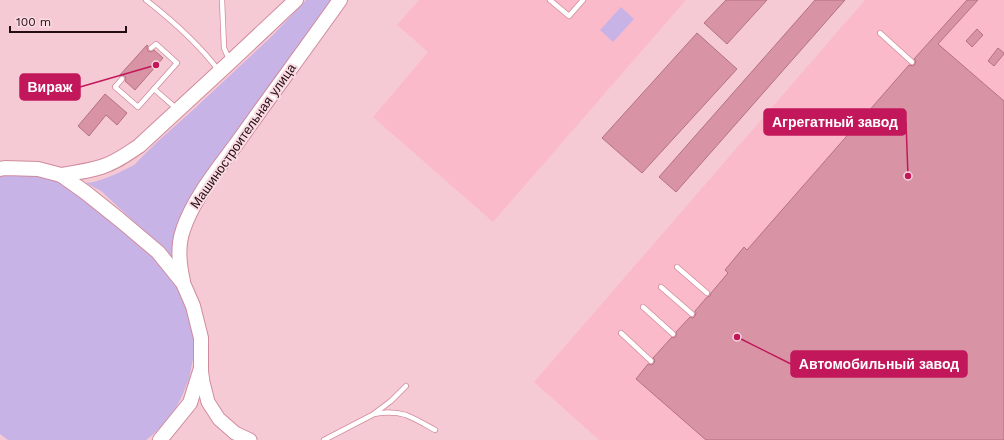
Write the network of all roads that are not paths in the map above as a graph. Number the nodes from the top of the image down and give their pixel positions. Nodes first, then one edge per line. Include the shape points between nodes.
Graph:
1 (146, 0) edge
2 (222, 0) edge
3 (296, 0) edge
4 (340, 0) edge
5 (550, 0) edge
6 (582, 0) edge
7 (880, 33) dead end
8 (151, 48) dead end
9 (912, 62) dead end
10 (225, 67) junction
11 (122, 79) dead end
12 (154, 89) junction
13 (178, 110) junction
14 (0, 169) edge
15 (61, 174) junction
16 (677, 268) dead end
17 (184, 283) junction
18 (661, 287) dead end
19 (707, 293) dead end
20 (643, 307) dead end
21 (692, 314) dead end
22 (621, 332) dead end
23 (673, 334) dead end
24 (651, 361) dead end
25 (201, 368) junction
26 (406, 386) dead end
27 (374, 414) junction
28 (435, 430) dead end
29 (160, 440) edge
30 (250, 440) edge
31 (324, 440) edge

1 - 10 lane via 193,40 210,59
2 - 10 lane
3 - 10 main road
4 - 17 main road, Машиностроительная улица via 197,199 182,231 179,247 179,264
5 - 6 lane via 568,16
7 - 9 lane
8 - 12 lane via 156,44 177,63
10 - 13 main road
11 - 12 lane via 115,87 138,107
12 - 13 lane
13 - 15 main road via 140,146 122,158 102,167
14 - 15 main road via 38,169
15 - 17 main road via 158,252
16 - 19 lane
17 - 25 main road via 201,338
18 - 21 lane
20 - 23 lane
22 - 24 lane
25 - 29 main road via 190,403
25 - 30 street via 208,402 220,419 235,433
26 - 27 lane
27 - 28 lane via 406,415
27 - 31 lane

